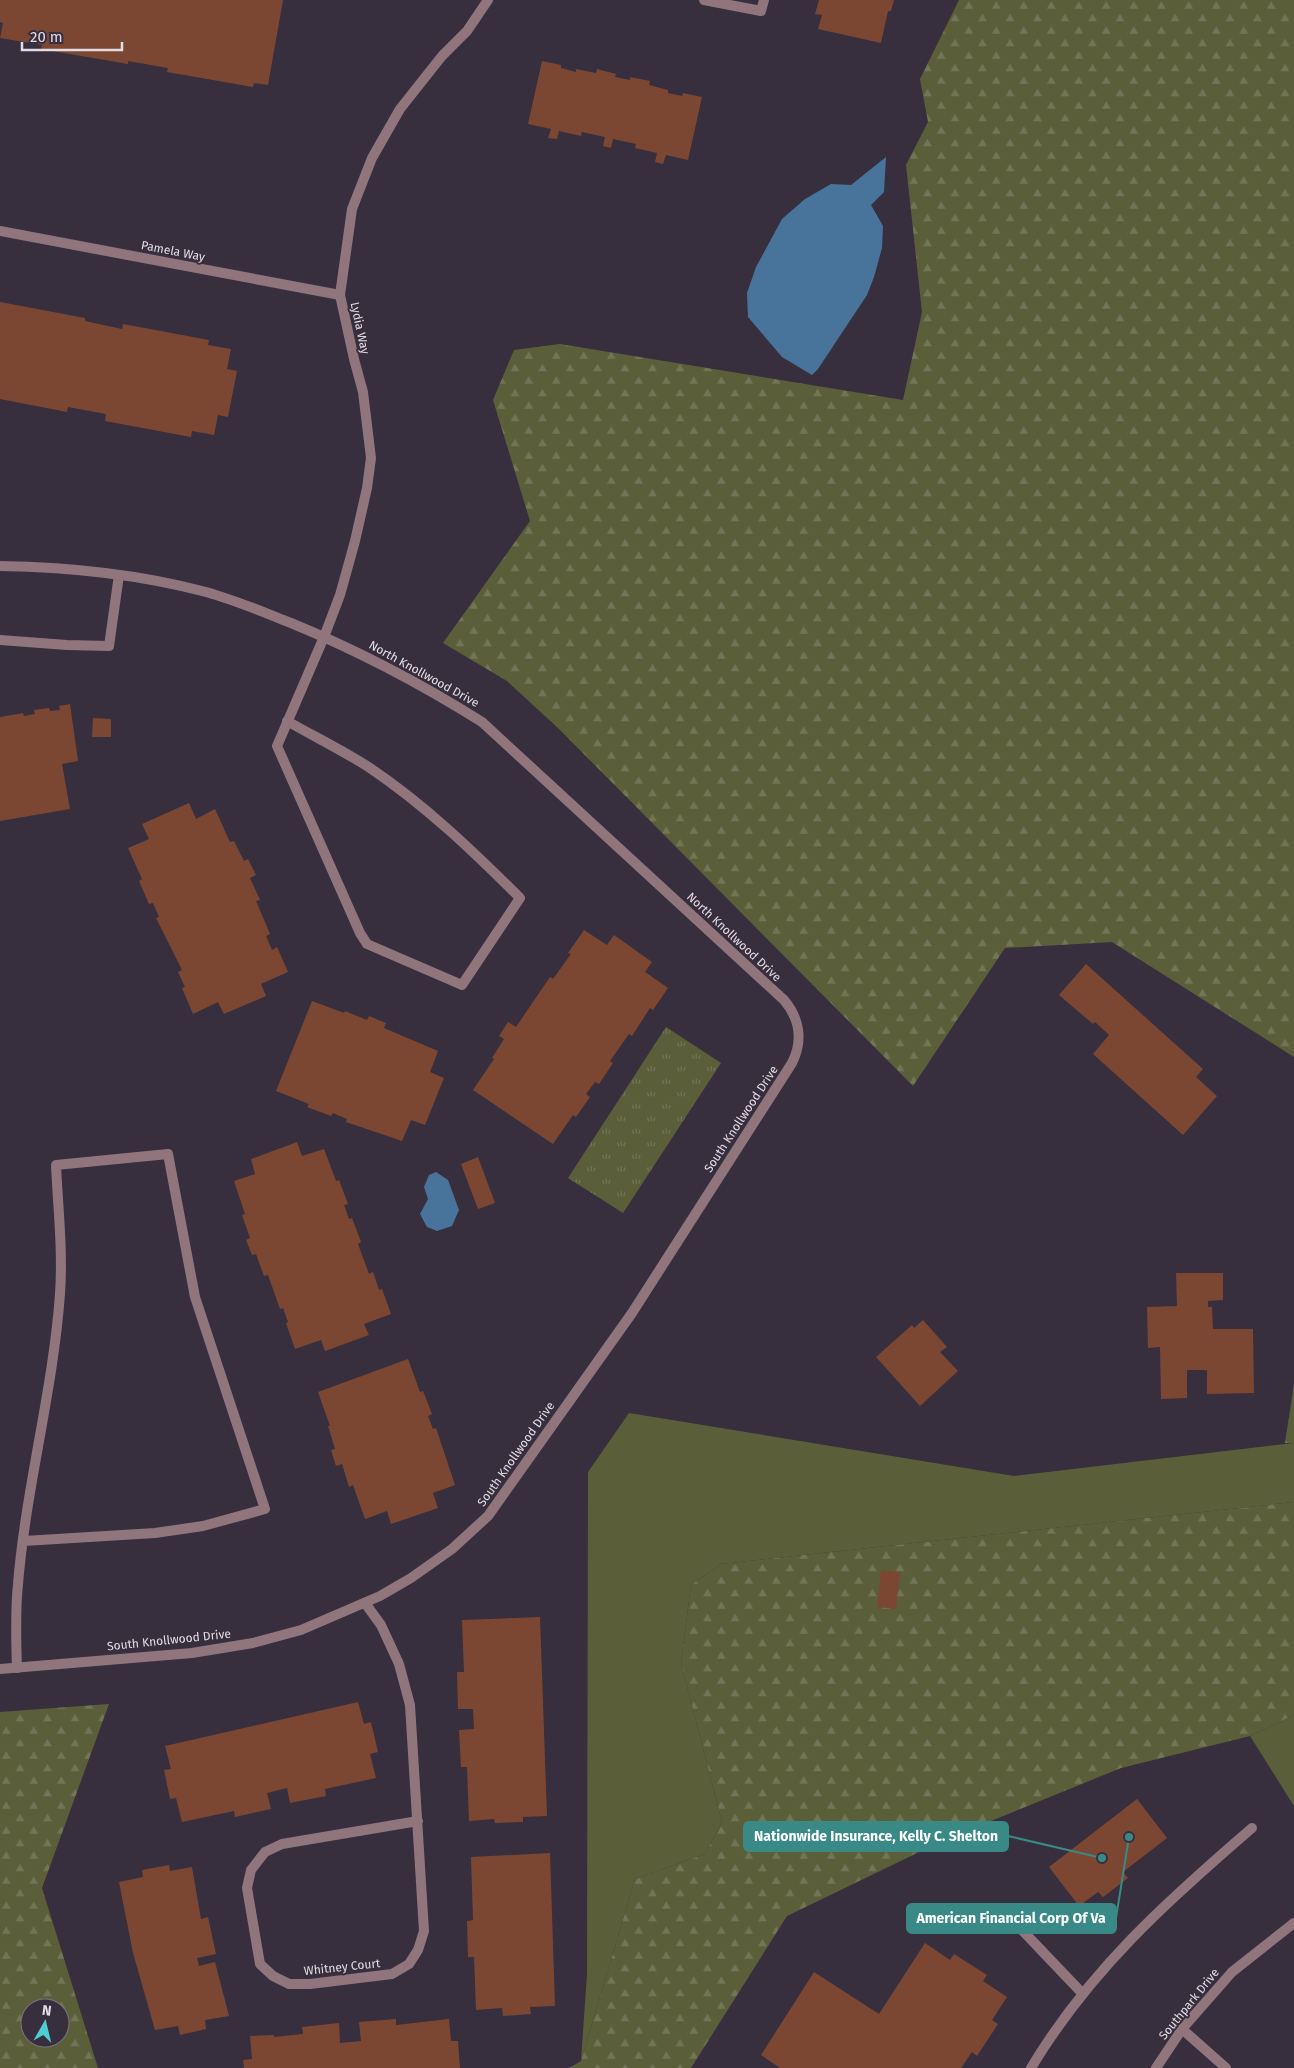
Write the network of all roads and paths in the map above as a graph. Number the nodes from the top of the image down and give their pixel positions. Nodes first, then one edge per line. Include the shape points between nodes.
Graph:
1 (488, 0) edge
2 (704, 0) edge
3 (764, 0) edge
4 (0, 231) edge
5 (340, 295) junction
6 (0, 566) edge
7 (119, 575) junction
8 (324, 637) junction
9 (0, 640) edge
10 (287, 721) junction
11 (793, 1013) joint
12 (24, 1541) junction
13 (365, 1603) junction
14 (17, 1668) junction
15 (0, 1669) edge
16 (418, 1821) junction
17 (1252, 1828) dead end
18 (1001, 1908) dead end
19 (1294, 1923) edge
20 (1082, 1993) junction
21 (1182, 2030) junction
22 (1031, 2068) edge
23 (1156, 2068) edge
24 (1226, 2068) edge

1 - 5 street, Lydia Way via 467,30 400,109 372,158 352,209
2 - 3 street via 762,11
4 - 5 street, Pamela Way
5 - 8 street, Lydia Way via 363,392 371,458 355,541
6 - 7 street, North Knollwood Drive
7 - 8 street, North Knollwood Drive via 208,593
7 - 9 street via 109,646
8 - 10 street, Lydia Way
8 - 11 street, North Knollwood Drive via 405,676 482,722 784,1000
10 - 10 street, Lydia Way via 277,746 367,944 462,985 520,898 472,851 370,768
11 - 13 street, South Knollwood Drive via 800,1039 792,1064 632,1313 488,1516 412,1578
12 - 12 street via 60,1296 62,1261 56,1165 168,1154 195,1298 265,1509 203,1526 155,1533
12 - 14 street via 16,1617
13 - 14 street, South Knollwood Drive via 301,1630 253,1643
13 - 16 street, Whitney Court via 381,1625 399,1664 410,1706
14 - 15 street, South Knollwood Drive
16 - 16 street, Whitney Court via 424,1931 409,1964 392,1974 310,1984 288,1984 260,1964 246,1888 251,1870 266,1852 282,1844
17 - 20 street via 1172,1897
18 - 20 street
19 - 21 street, Southpark Drive via 1232,1972
20 - 22 street
21 - 23 street, Southpark Drive
21 - 24 street

